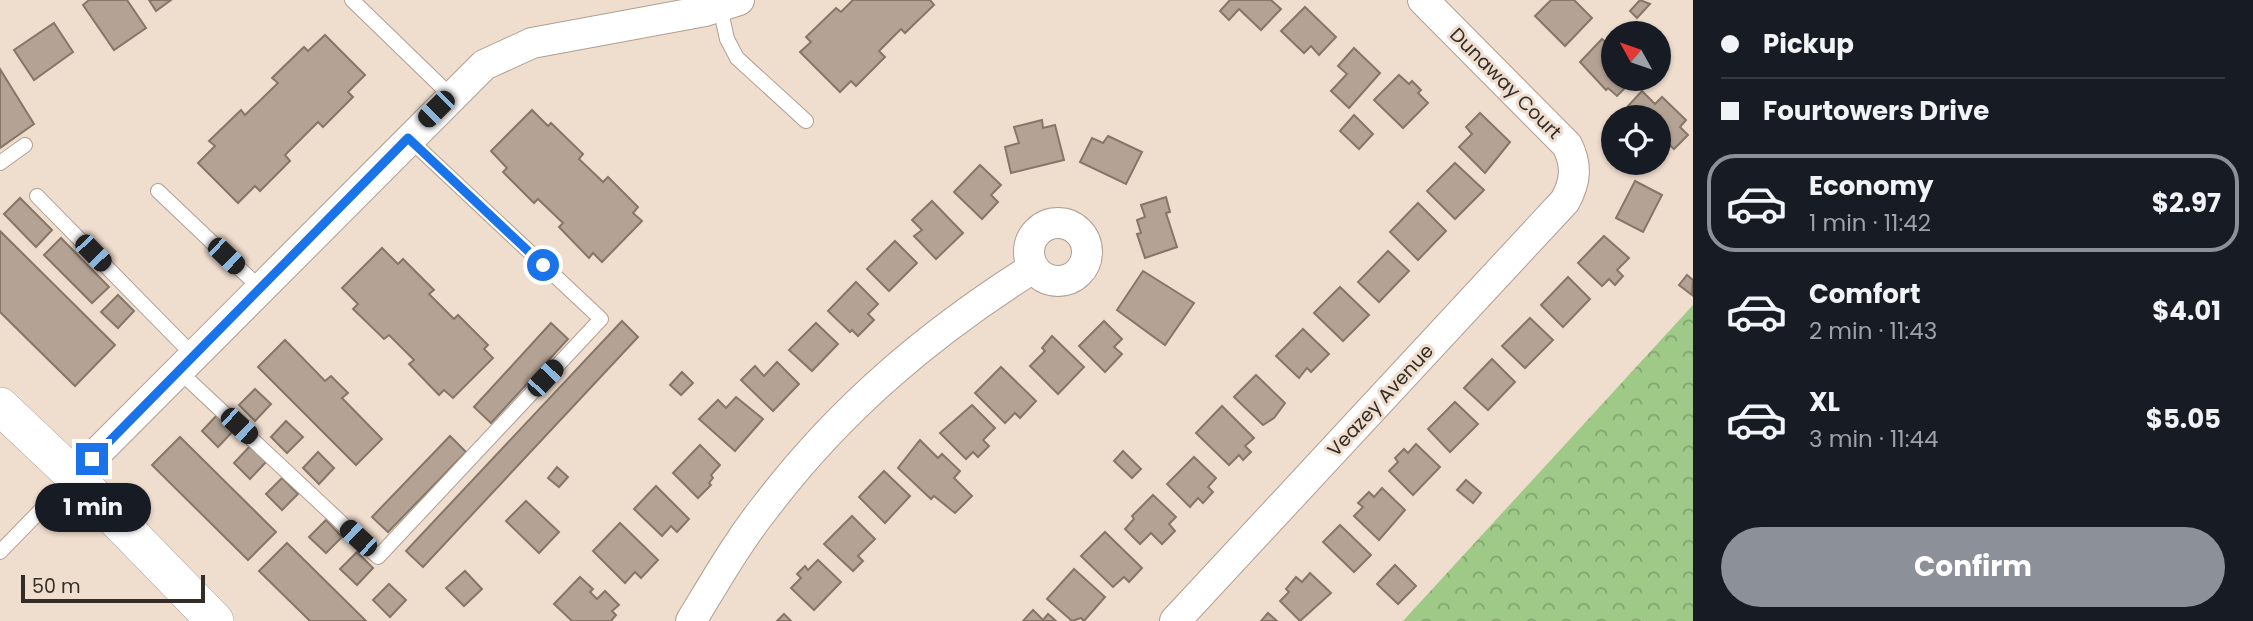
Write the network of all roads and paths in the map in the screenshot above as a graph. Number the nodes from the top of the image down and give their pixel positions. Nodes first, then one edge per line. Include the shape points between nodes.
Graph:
1 (352, 0) edge
2 (1423, 0) edge
3 (730, 4) edge
4 (450, 95) junction
5 (806, 121) dead end
6 (408, 138) junction
7 (25, 145) dead end
8 (0, 163) edge
9 (1575, 174) joint
10 (158, 191) dead end
11 (37, 196) dead end
12 (1033, 268) dead end
13 (260, 288) junction
14 (186, 363) junction
15 (0, 406) edge
16 (74, 476) junction
17 (0, 552) edge
18 (215, 621) edge
19 (691, 621) edge
20 (1174, 621) edge

1 - 4 lane
2 - 9 street, Dunaway Court via 1567,145
3 - 4 street via 532,43 484,65
3 - 5 lane via 727,39 737,58
4 - 6 street
6 - 13 street
6 - 14 lane via 601,319 378,557
7 - 8 lane
9 - 20 street, Veazey Avenue via 1565,201
10 - 13 lane
11 - 14 lane
12 - 19 street via 974,305 855,404 766,506
13 - 14 street
14 - 16 street
15 - 16 street
16 - 17 lane
16 - 18 street

